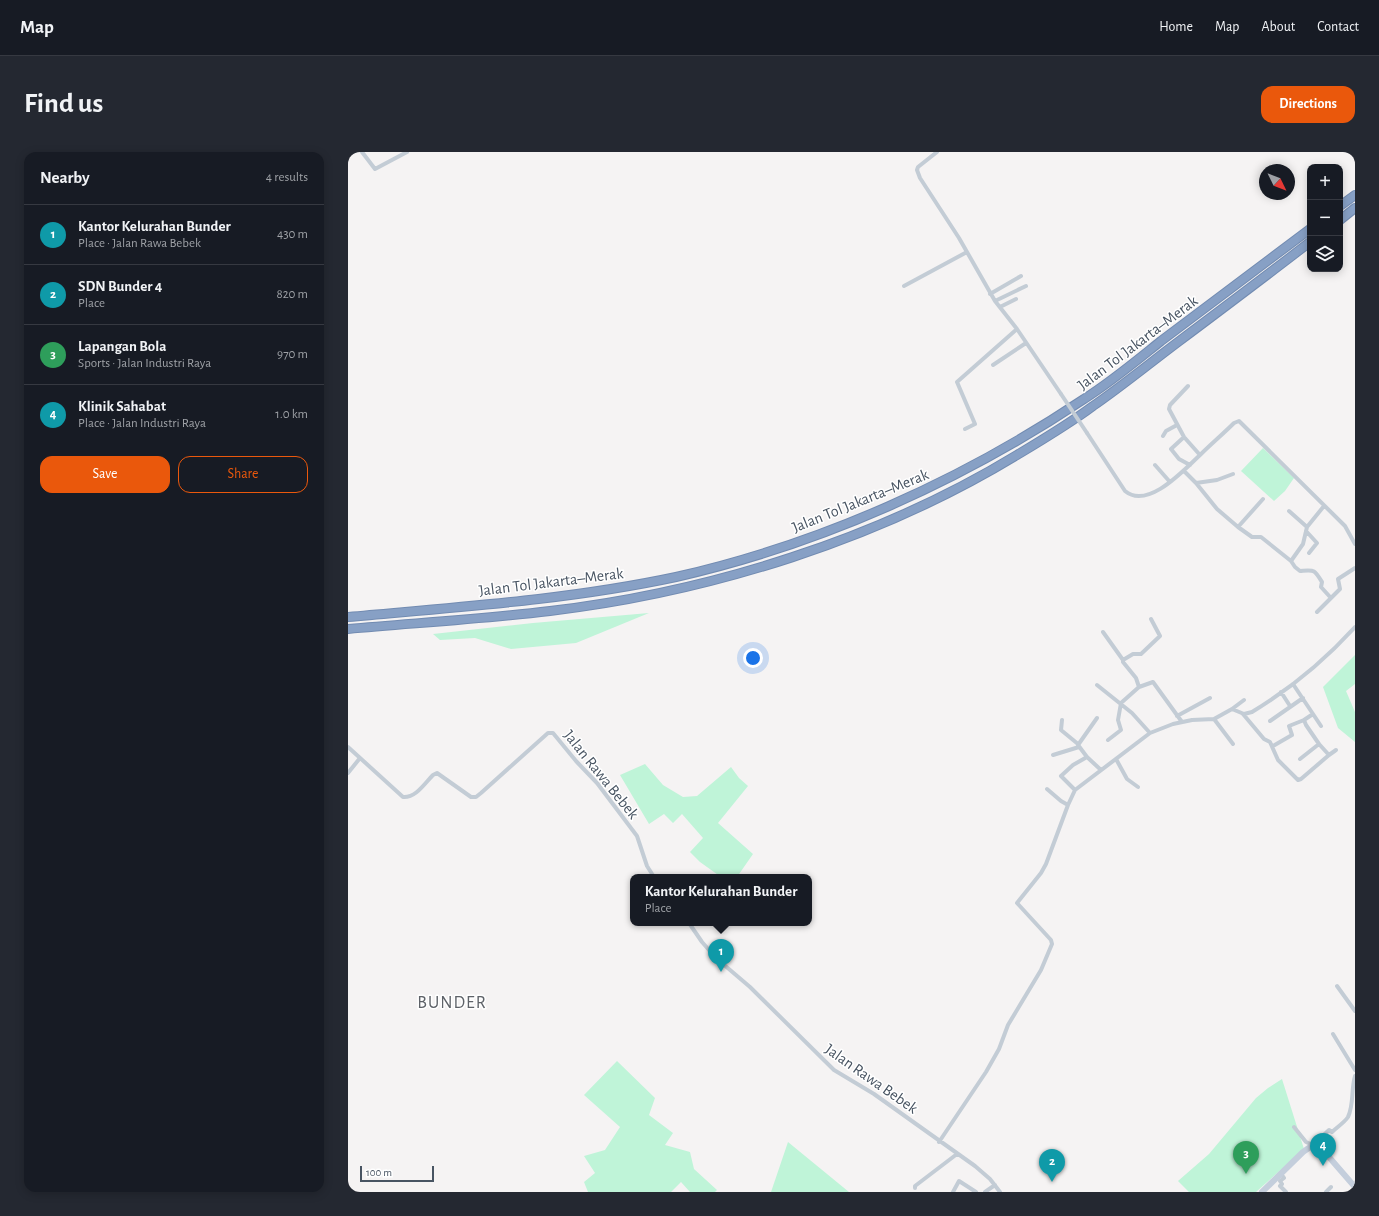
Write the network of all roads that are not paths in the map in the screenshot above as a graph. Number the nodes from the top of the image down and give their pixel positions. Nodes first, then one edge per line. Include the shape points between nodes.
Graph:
1 (362, 152) edge
2 (407, 152) edge
3 (936, 152) edge
4 (1355, 195) edge
5 (1343, 204) edge
6 (1355, 208) edge
7 (1343, 218) edge
8 (1307, 231) edge
9 (1307, 244) edge
10 (967, 252) junction
11 (1021, 276) dead end
12 (904, 286) dead end
13 (1026, 286) dead end
14 (990, 294) junction
15 (1016, 299) dead end
16 (995, 301) junction
17 (1000, 308) junction
18 (1017, 329) junction
19 (1026, 342) junction
20 (992, 365) dead end
21 (1188, 386) dead end
22 (1177, 425) junction
23 (965, 429) dead end
24 (1163, 436) dead end
25 (1184, 437) junction
26 (1200, 455) junction
27 (1155, 465) dead end
28 (1190, 465) junction
29 (1184, 471) junction
30 (1233, 474) dead end
31 (1170, 482) junction
32 (1196, 483) junction
33 (1263, 499) dead end
34 (1324, 506) junction
35 (1289, 511) dead end
36 (1238, 527) junction
37 (1307, 529) junction
38 (1355, 544) edge
39 (1309, 553) dead end
40 (1291, 561) junction
41 (1355, 568) edge
42 (1330, 598) junction
43 (1317, 612) dead end
44 (348, 617) edge
45 (1152, 618) dead end
46 (1355, 627) edge
47 (348, 629) edge
48 (1103, 632) dead end
49 (1123, 660) junction
50 (1293, 684) junction
51 (1097, 685) dead end
52 (1139, 687) junction
53 (1281, 692) junction
54 (1210, 698) dead end
55 (1303, 698) junction
56 (1244, 700) dead end
57 (1121, 703) junction
58 (1290, 706) junction
59 (1232, 709) junction
60 (1242, 713) junction
61 (1313, 714) junction
62 (1177, 716) junction
63 (1096, 718) dead end
64 (1214, 719) junction
65 (1062, 720) dead end
66 (1304, 720) junction
67 (1270, 721) dead end
68 (1182, 722) junction
69 (1321, 726) dead end
70 (1150, 733) junction
71 (1108, 740) dead end
72 (1233, 744) dead end
73 (1319, 744) junction
74 (1079, 745) junction
75 (1273, 746) junction
76 (348, 747) edge
77 (1336, 750) dead end
78 (1053, 755) dead end
79 (1329, 756) junction
80 (1087, 757) junction
81 (360, 758) junction
82 (1116, 759) junction
83 (1300, 759) dead end
84 (1100, 770) junction
85 (348, 773) edge
86 (1138, 787) dead end
87 (1047, 789) dead end
88 (1075, 790) junction
89 (1068, 805) junction
90 (652, 874) edge
91 (690, 926) edge
92 (1337, 986) dead end
93 (1355, 1011) edge
94 (1334, 1034) dead end
95 (1355, 1070) edge
96 (1355, 1076) edge
97 (1353, 1107) edge
98 (1294, 1127) dead end
99 (939, 1142) junction
100 (1313, 1145) junction
101 (957, 1154) junction
102 (1280, 1174) junction
103 (1355, 1174) edge
104 (1348, 1179) junction
105 (995, 1185) junction
106 (1331, 1187) dead end
107 (1355, 1187) edge
108 (915, 1188) dead end
109 (953, 1192) edge
110 (976, 1192) edge
111 (985, 1192) edge
112 (1000, 1192) edge
113 (1262, 1192) edge
114 (1286, 1192) edge
115 (1326, 1192) edge

1 - 2 street via 375,169
3 - 10 street via 920,165 917,171
4 - 5 highway
6 - 7 highway
8 - 44 highway, Jalan Tol Jakarta–Merak via 1067,410 949,479 830,530 747,558 676,577 575,595
9 - 47 highway, Jalan Tol Jakarta–Merak via 1093,406 1016,456 957,489 834,543 751,570 622,600 550,611
10 - 12 street
10 - 14 street
11 - 14 street
13 - 16 street
14 - 16 street
15 - 17 street
16 - 17 street
17 - 18 street
18 - 19 street
18 - 23 street via 957,382 974,424
19 - 20 street
19 - 31 street, bridge via 1125,491 1138,496 1156,492
21 - 22 street via 1169,406
22 - 24 street via 1166,431
22 - 25 street
25 - 26 street
25 - 28 street via 1171,449 1179,459
26 - 28 street
26 - 34 street via 1239,421
27 - 31 street
28 - 29 street
29 - 31 street
29 - 32 street
30 - 32 street via 1217,480
32 - 36 street via 1217,509
33 - 36 street
34 - 37 street
34 - 38 street via 1345,526
35 - 37 street
36 - 40 street via 1252,537 1262,536
37 - 39 street via 1317,544
37 - 40 street via 1303,544
40 - 42 street via 1300,571 1315,571 1322,582 1321,587
41 - 42 street via 1338,579 1340,588
42 - 43 street
45 - 49 street via 1160,636 1141,654 1133,654
46 - 50 street via 1342,642
48 - 49 street
49 - 52 street via 1136,678
50 - 53 street
50 - 55 street
51 - 57 street
52 - 57 street
52 - 62 street via 1153,682
53 - 58 street
53 - 60 street via 1252,712
54 - 62 street
55 - 58 street
55 - 61 street
56 - 59 street
57 - 70 street
57 - 71 street via 1118,720 1121,730
58 - 67 street
59 - 60 street
59 - 64 street
60 - 75 street
61 - 66 street
61 - 69 street
62 - 68 street
63 - 74 street
64 - 68 street
64 - 72 street
65 - 74 street via 1061,730
66 - 73 street
66 - 75 street via 1289,726 1292,735
68 - 70 street
70 - 82 street
73 - 79 street
73 - 83 street
74 - 78 street
74 - 80 street
75 - 79 street via 1278,760 1298,780
76 - 81 street, Jalan Rawa Bebek
77 - 79 street
80 - 84 street
80 - 88 street via 1061,776
81 - 85 street
81 - 90 street, Jalan Rawa Bebek via 404,797 409,798 437,773 471,797 476,797 548,732 553,733 597,783 634,831
82 - 84 street
82 - 86 street via 1127,779
84 - 88 street
87 - 89 street
88 - 89 street
89 - 99 street via 1046,864 1017,904 1052,944 1041,970 1008,1025 986,1072
91 - 99 street, Jalan Rawa Bebek via 712,954 750,987 834,1070 912,1120
92 - 93 street
94 - 95 street
96 - 97 street via 1352,1085
97 - 100 street via 1346,1119
98 - 100 street via 1306,1142
99 - 101 street, Jalan Rawa Bebek
100 - 102 street
100 - 104 street via 1322,1149
101 - 105 street, Jalan Rawa Bebek via 986,1175
101 - 108 street
102 - 113 street
102 - 114 street via 1284,1178 1280,1181 1280,1186
103 - 104 street
104 - 107 street
105 - 111 street
105 - 112 street, Jalan Rawa Bebek
106 - 115 street
109 - 110 street via 960,1181

